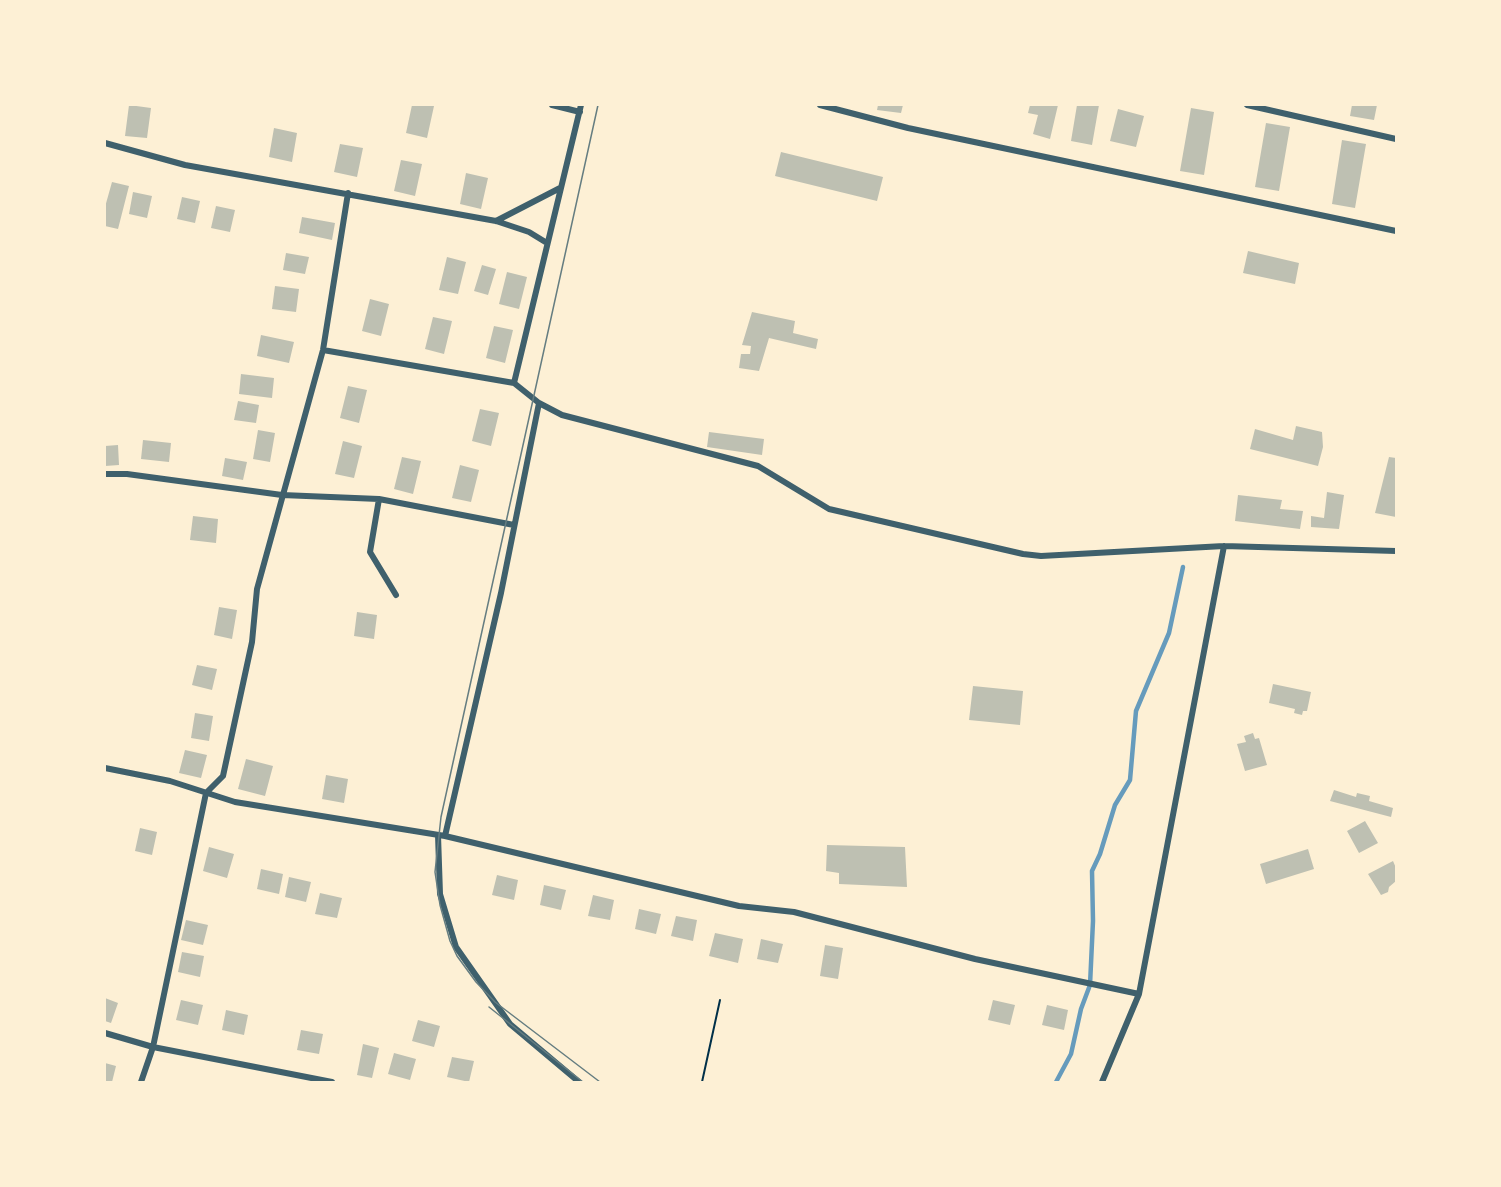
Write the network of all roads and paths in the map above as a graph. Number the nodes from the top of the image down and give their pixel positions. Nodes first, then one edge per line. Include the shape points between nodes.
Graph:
1 (552, 105) edge
2 (820, 105) edge
3 (1247, 105) edge
4 (580, 109) edge
5 (1396, 139) edge
6 (105, 144) edge
7 (560, 188) junction
8 (348, 193) junction
9 (496, 221) junction
10 (1396, 231) edge
11 (547, 243) junction
12 (323, 350) junction
13 (514, 383) junction
14 (539, 403) junction
15 (105, 474) edge
16 (282, 495) junction
17 (379, 499) junction
18 (514, 525) junction
19 (1224, 546) junction
20 (1396, 550) edge
21 (396, 595) dead end
22 (105, 768) edge
23 (206, 793) junction
24 (442, 835) junction
25 (1139, 994) junction
26 (720, 1000) dead end
27 (105, 1033) edge
28 (153, 1047) junction
29 (141, 1082) edge
30 (332, 1082) edge
31 (579, 1082) edge
32 (702, 1082) edge
33 (1102, 1082) edge

1 - 4 street
2 - 10 street via 920,131
3 - 5 street
4 - 7 street
6 - 8 street via 185,165
7 - 9 street
7 - 11 street
8 - 9 street
8 - 12 street
9 - 11 street
11 - 13 street
12 - 13 street
12 - 16 street
13 - 14 street
14 - 18 street
14 - 19 street via 562,415 758,466 838,512 1023,554
15 - 16 street
16 - 17 street
16 - 23 street via 257,589 252,642 223,776
17 - 18 street
17 - 21 street via 370,552
18 - 24 street
19 - 20 street
19 - 25 street
22 - 23 street
23 - 24 street via 235,802
23 - 28 street
24 - 25 street via 739,906 794,912 975,959
24 - 31 street via 440,894 456,946 510,1024
25 - 33 street
26 - 32 path
27 - 28 street
28 - 29 street
28 - 30 street

